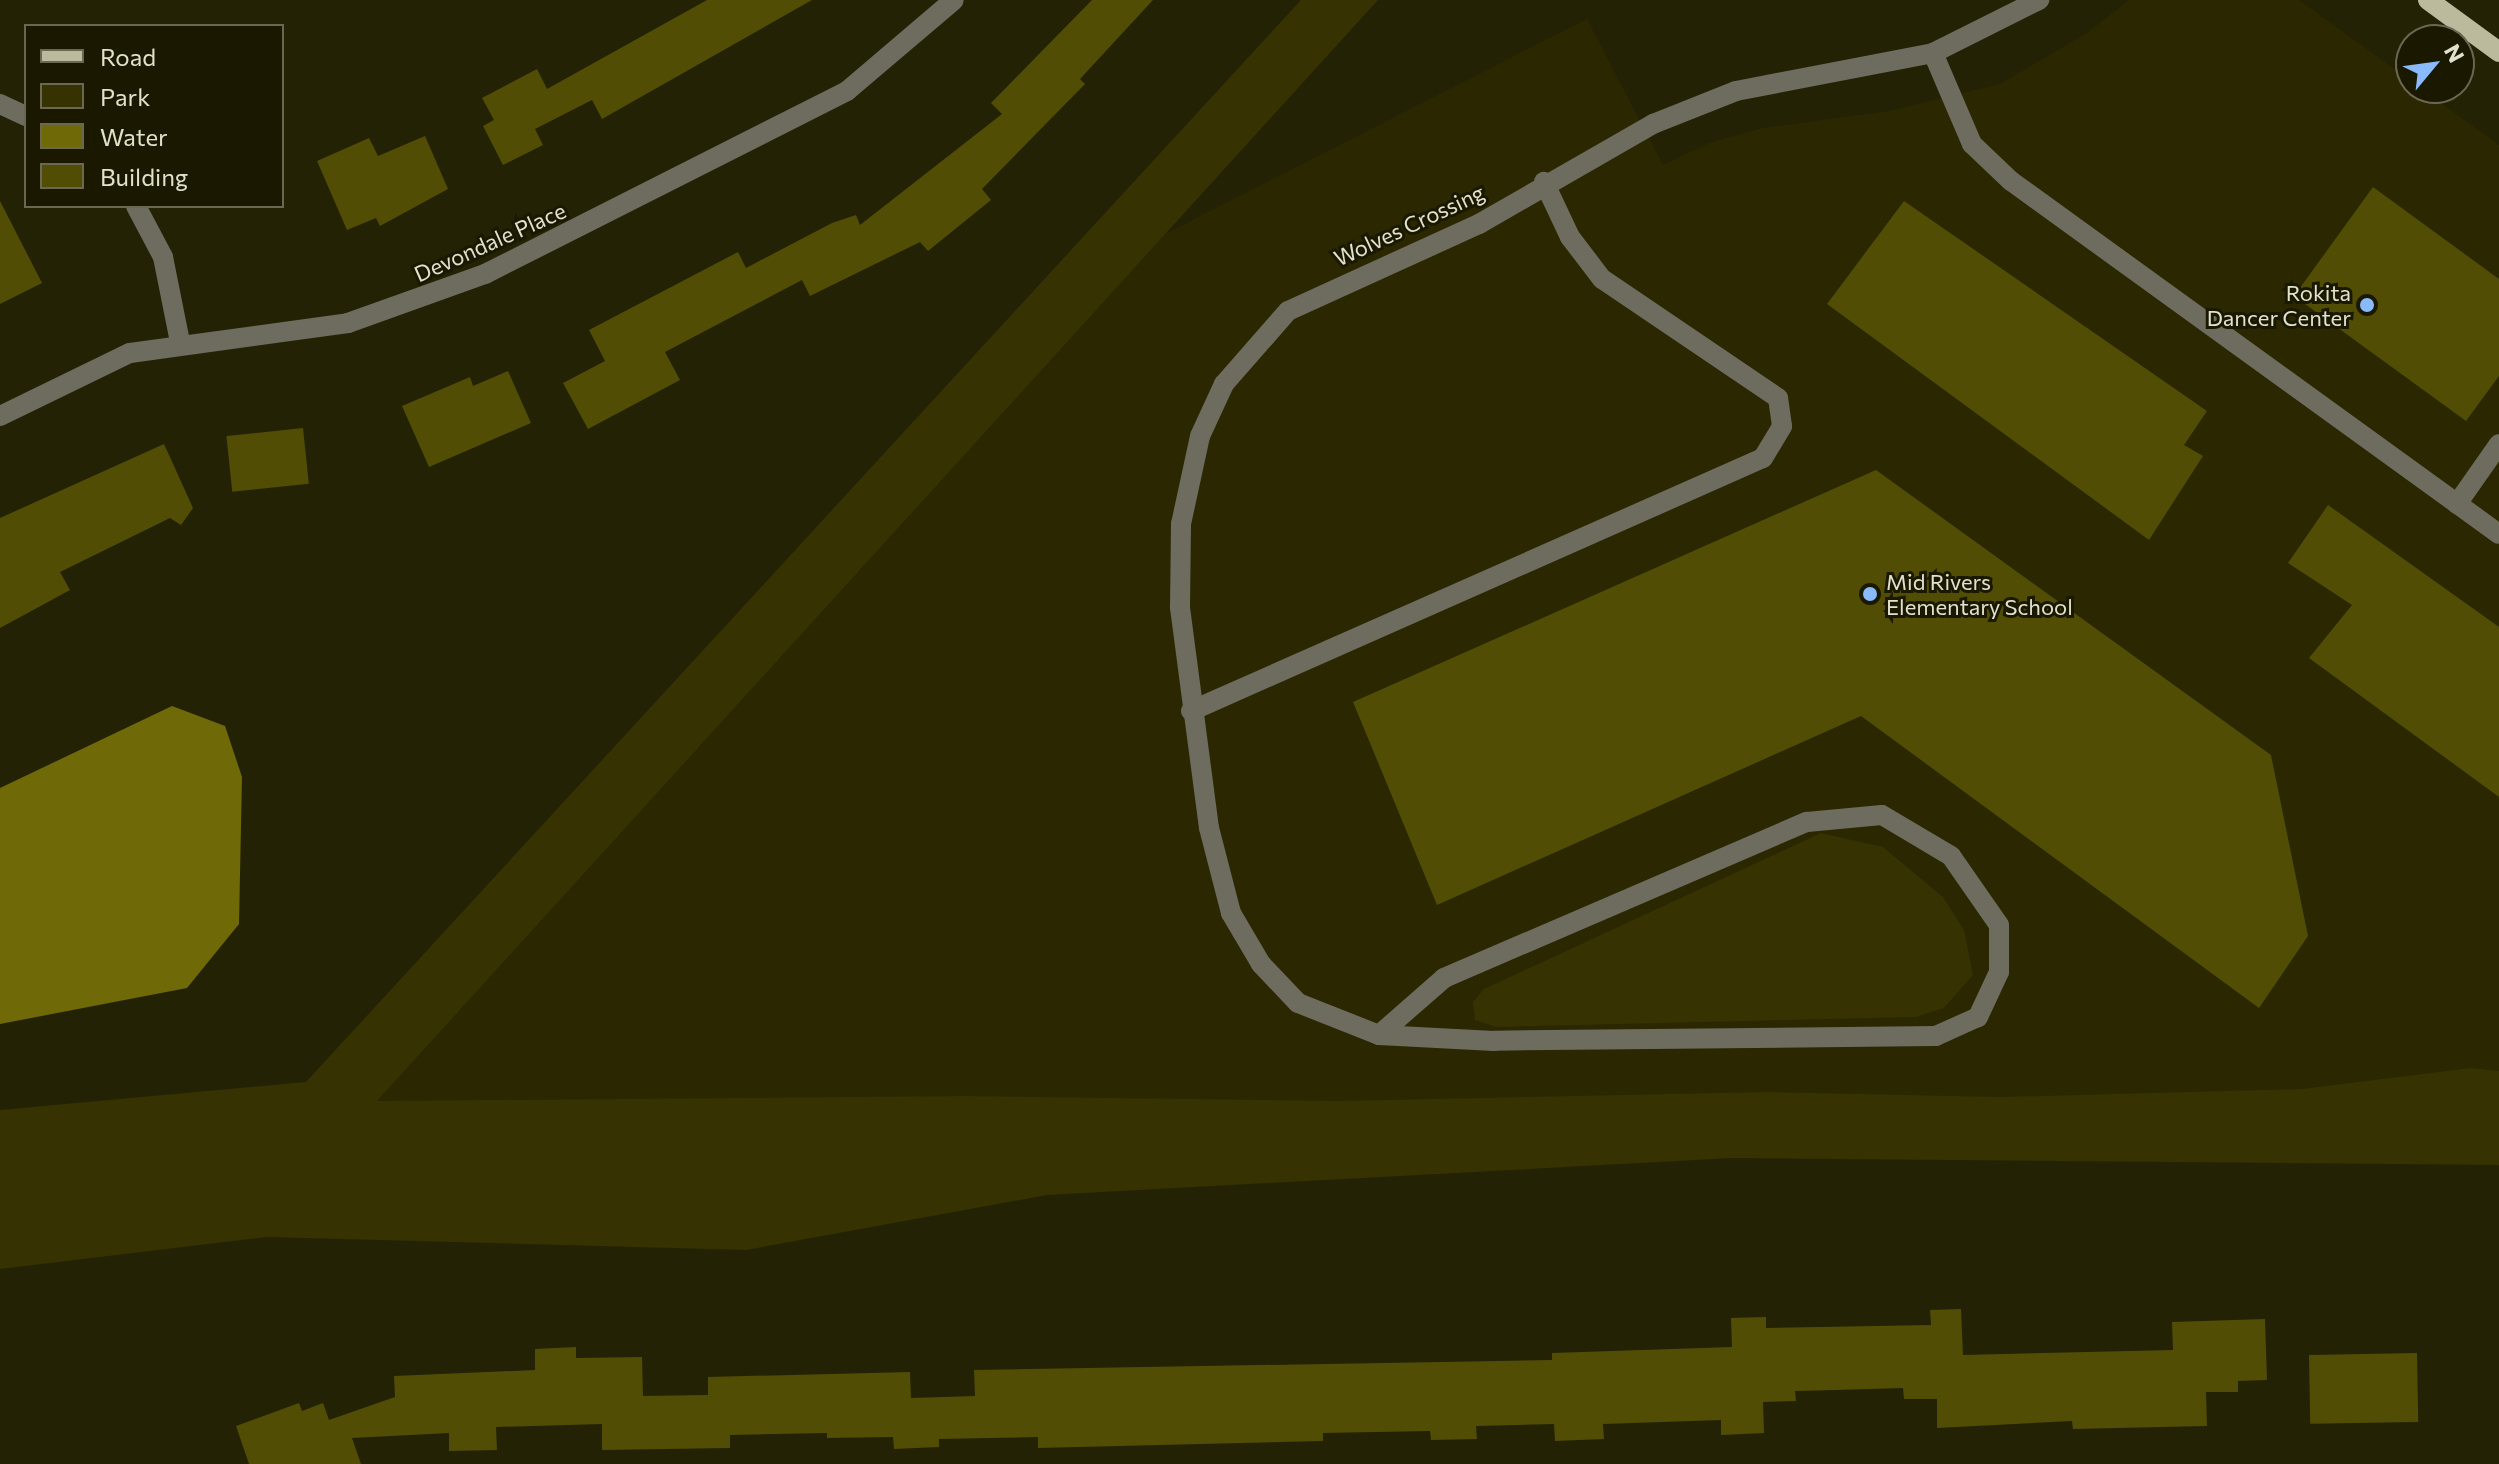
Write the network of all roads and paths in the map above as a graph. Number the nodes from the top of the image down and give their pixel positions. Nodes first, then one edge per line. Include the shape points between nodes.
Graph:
1 (954, 0) edge
2 (2039, 0) edge
3 (2428, 0) edge
4 (2499, 52) edge
5 (1933, 53) junction
6 (0, 104) edge
7 (24, 115) edge
8 (1544, 182) junction
9 (137, 208) edge
10 (180, 342) junction
11 (0, 416) edge
12 (2499, 444) edge
13 (2457, 504) junction
14 (2499, 534) edge
15 (1191, 711) junction
16 (1379, 1035) junction

1 - 10 street, Devondale Place via 847,91 485,274 348,323
2 - 5 street, Wolves Crossing
3 - 4 main road
5 - 8 street, Wolves Crossing via 1736,91 1653,124
5 - 13 street via 1972,144 2011,181
6 - 7 street
8 - 15 street, Wolves Crossing via 1479,224 1288,311 1224,384 1200,436 1181,524 1180,607
8 - 15 street via 1570,237 1602,279 1778,398 1782,426 1763,458
9 - 10 street via 163,257
10 - 11 street, Devondale Place via 130,353
12 - 13 street
13 - 14 street
15 - 16 street, Wolves Crossing via 1209,828 1231,913 1261,964 1298,1003
16 - 16 street, Wolves Crossing via 1494,1041 1936,1036 1978,1017 1999,972 1999,925 1951,856 1882,815 1807,822 1444,978

